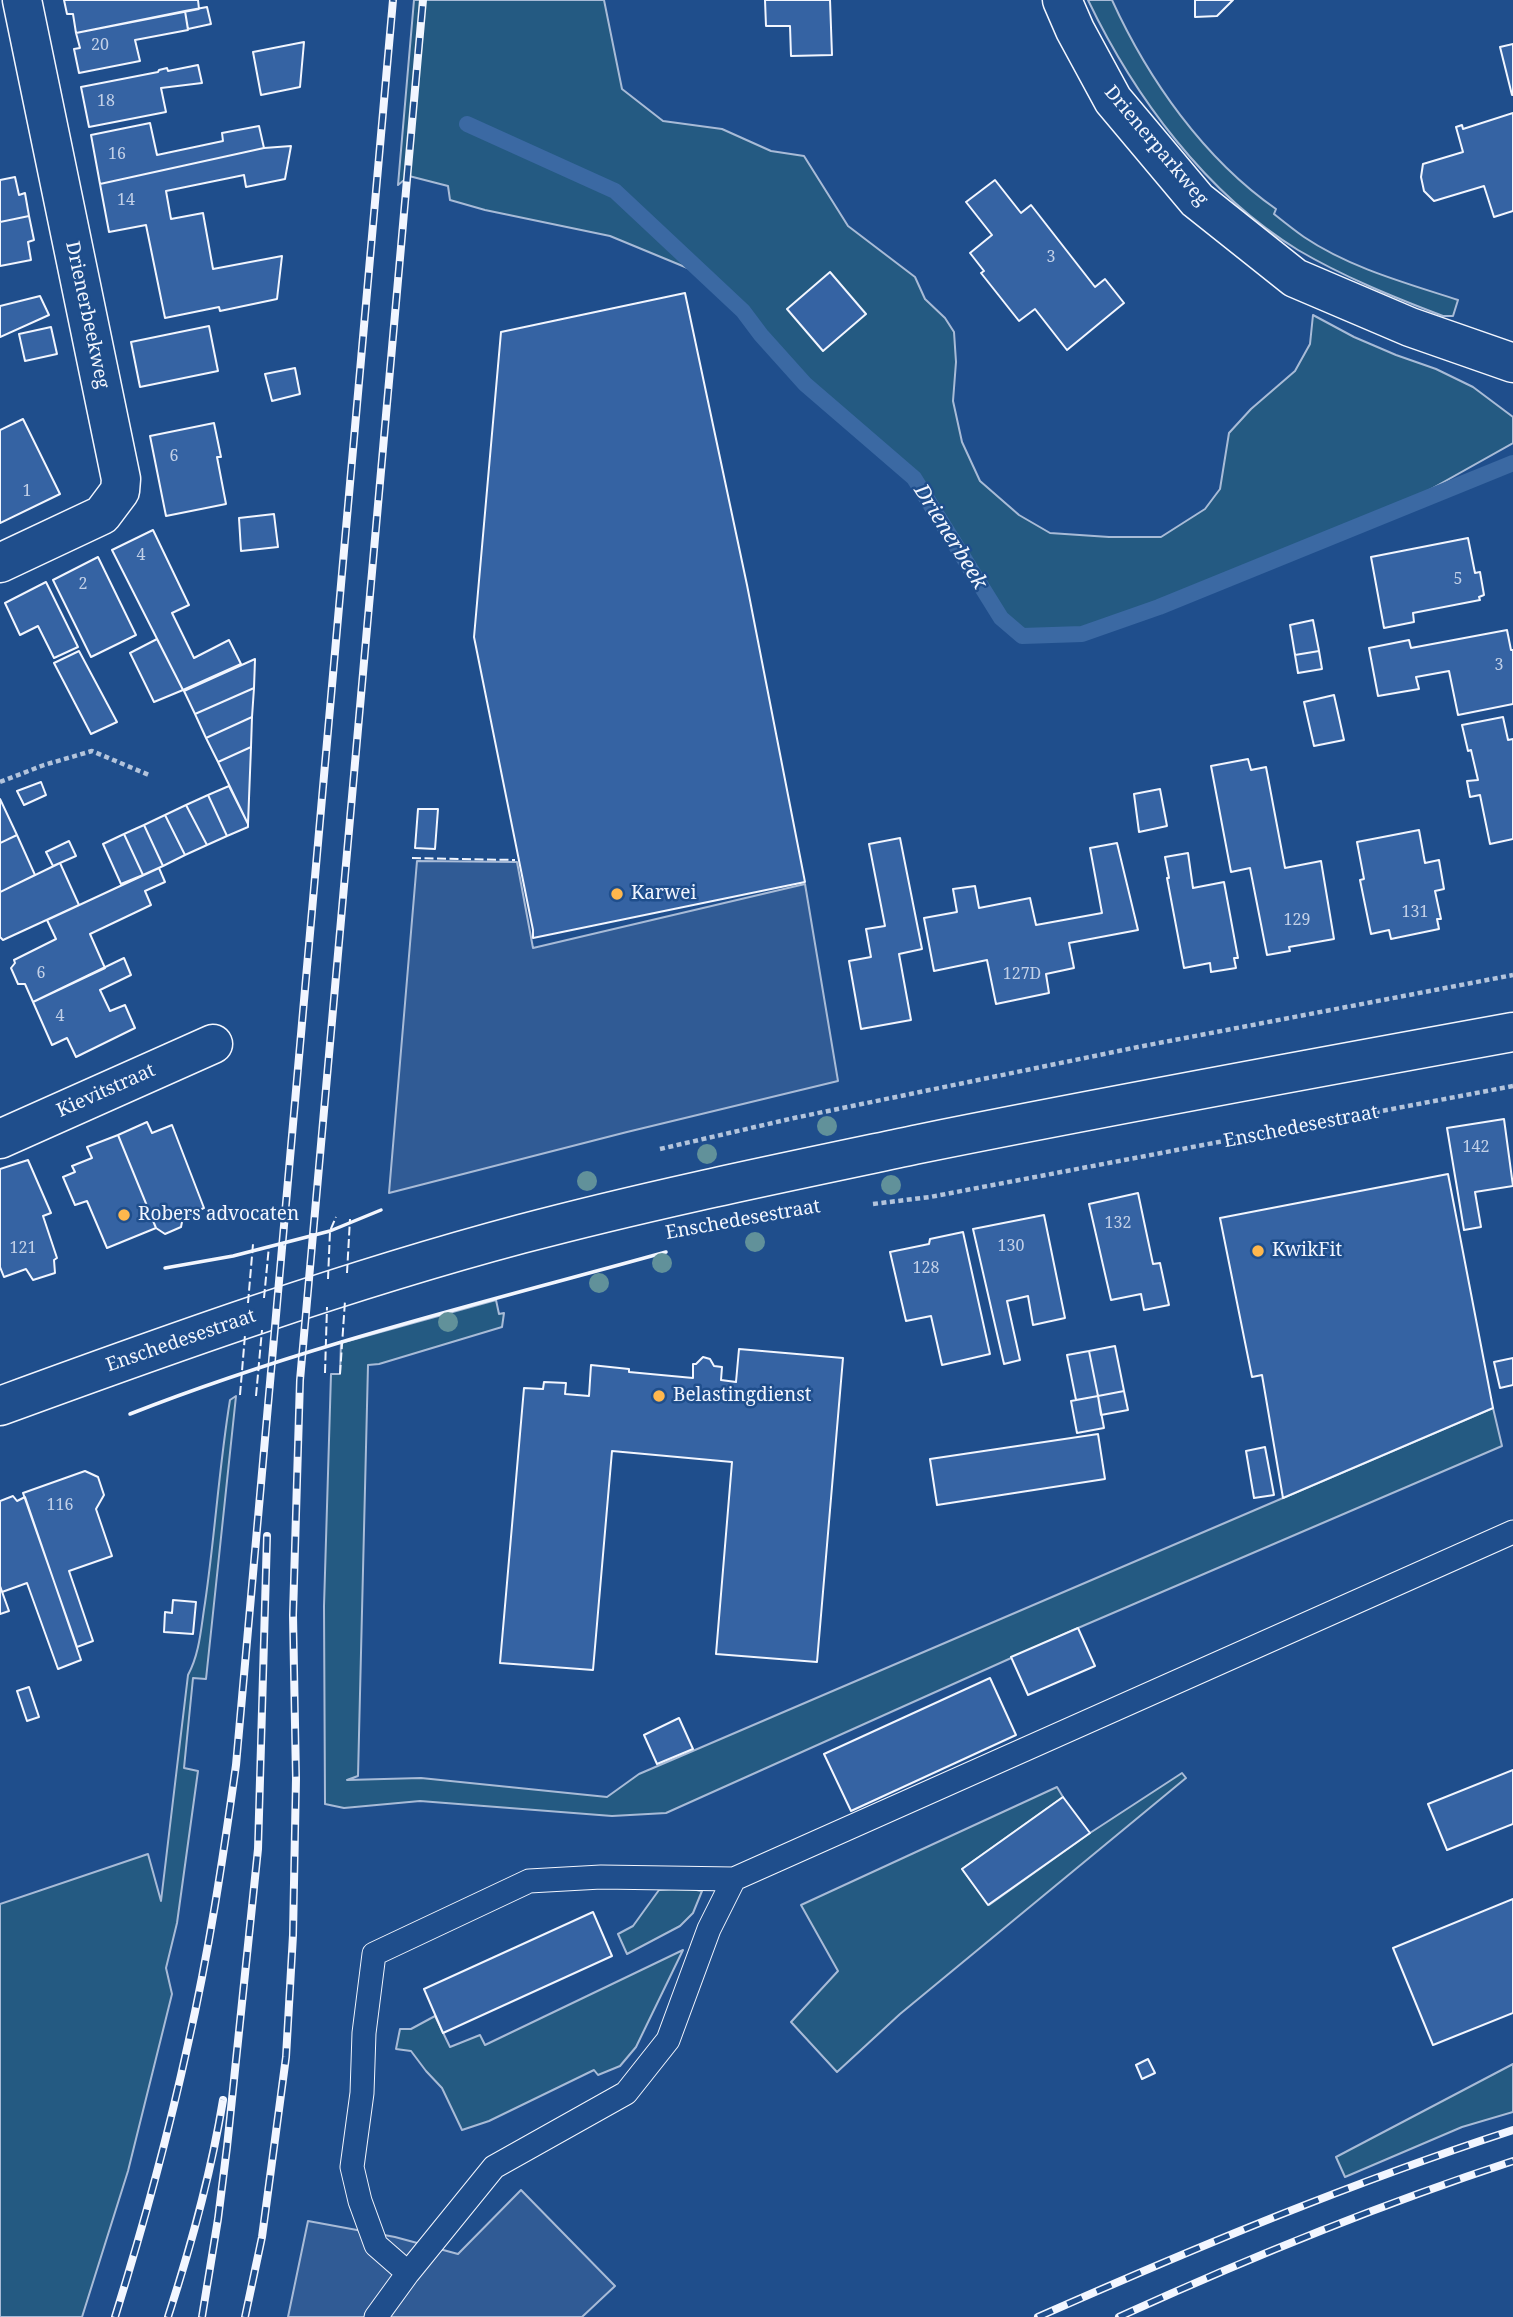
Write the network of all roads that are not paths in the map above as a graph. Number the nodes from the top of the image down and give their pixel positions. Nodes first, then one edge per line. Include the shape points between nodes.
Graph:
1 (22, 0) edge
2 (1062, 0) edge
3 (1513, 363) edge
4 (0, 563) edge
5 (1513, 1032) edge
6 (213, 1044) dead end
7 (0, 1139) edge
8 (0, 1406) edge
9 (1513, 1532) edge
10 (734, 1879) junction
11 (408, 2273) junction
12 (376, 2317) edge

1 - 4 main road, Drienerbeekweg via 121,479 120,491 102,514
2 - 3 main road, Drienerparkweg via 1113,100 1208,209 1295,278 1410,327
5 - 8 main road, Enschedesestraat via 805,1167 617,1210 486,1244 221,1326
6 - 7 main road, Kievitstraat
9 - 10 lane
10 - 11 lane via 709,1929 668,2040 626,2093 494,2167
10 - 11 lane via 529,1881 374,1954 352,2166 376,2245
11 - 12 lane

